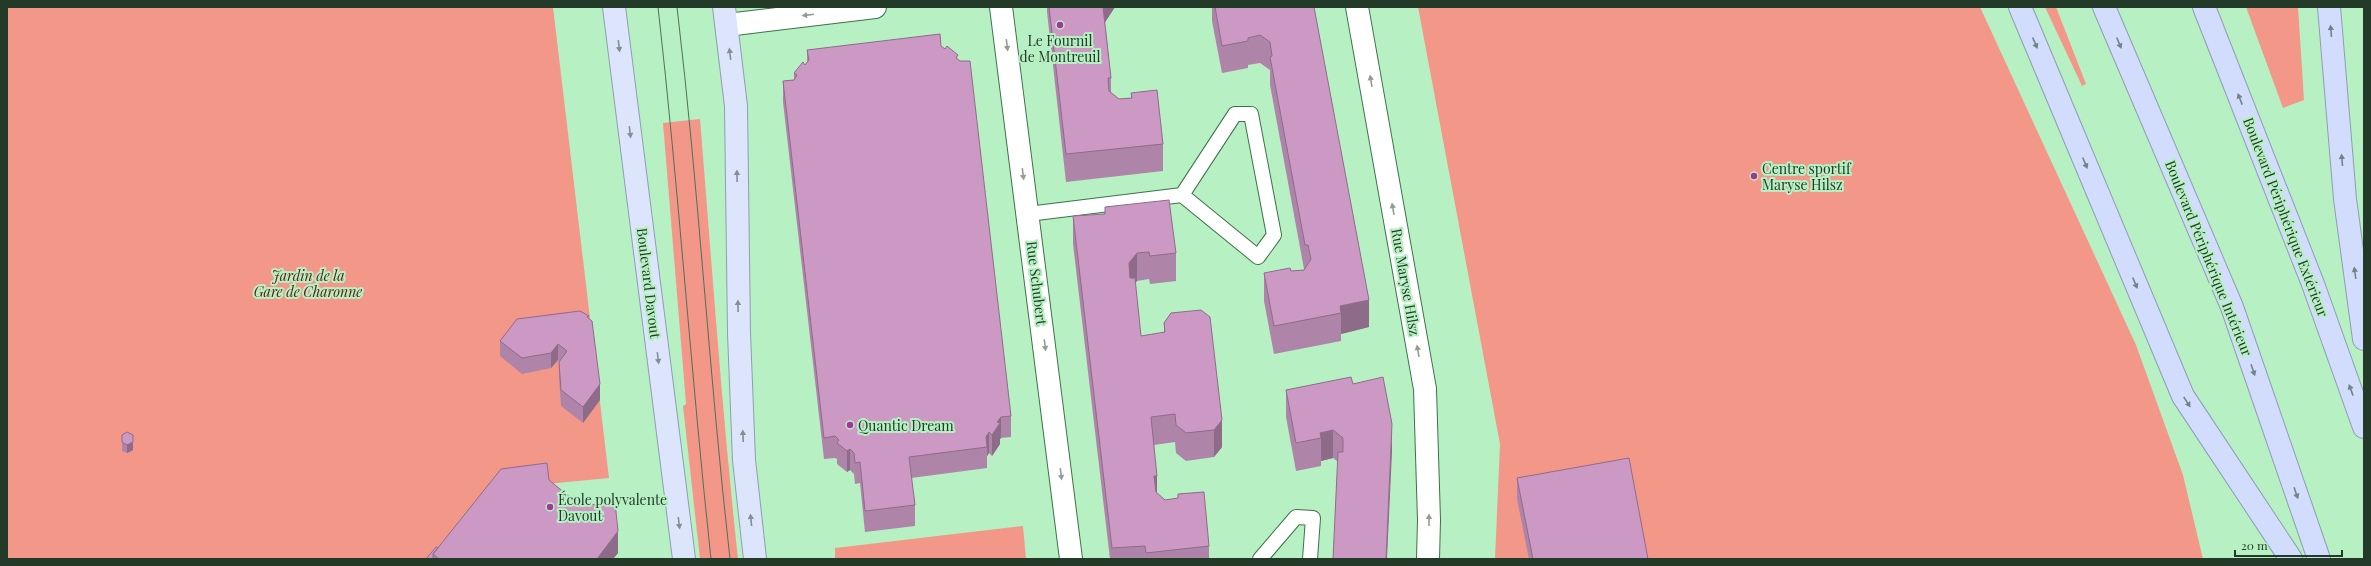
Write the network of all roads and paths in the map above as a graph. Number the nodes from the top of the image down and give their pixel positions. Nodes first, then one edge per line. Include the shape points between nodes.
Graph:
1 (614, 7) edge
2 (875, 7) edge
3 (1001, 7) edge
4 (1357, 7) edge
5 (2020, 7) edge
6 (2104, 7) edge
7 (2204, 7) edge
8 (2329, 7) edge
9 (725, 16) edge
10 (1182, 195) junction
11 (1028, 214) junction
12 (2364, 339) edge
13 (2364, 427) edge
14 (684, 559) edge
15 (755, 559) edge
16 (1071, 559) edge
17 (1260, 559) edge
18 (1310, 559) edge
19 (1428, 559) edge
20 (2291, 559) edge
21 (2318, 559) edge

1 -> 14 main road, Boulevard Davout
2 -> 9 street
3 -> 11 street, Rue Schubert
19 -> 4 street, Rue Maryse Hilsz via 1425,389
5 -> 20 highway via 2183,396
6 -> 21 highway, Boulevard Périphérique Intérieur via 2232,307
13 -> 7 highway, Boulevard Périphérique Extérieur via 2313,284
12 -> 8 highway via 2345,199
15 -> 9 main road via 744,460 739,333 736,106
10 - 10 lane via 1235,114 1252,114 1274,235 1258,257
10 - 11 lane
11 -> 16 street, Rue Schubert
17 - 18 lane via 1296,517 1313,518

